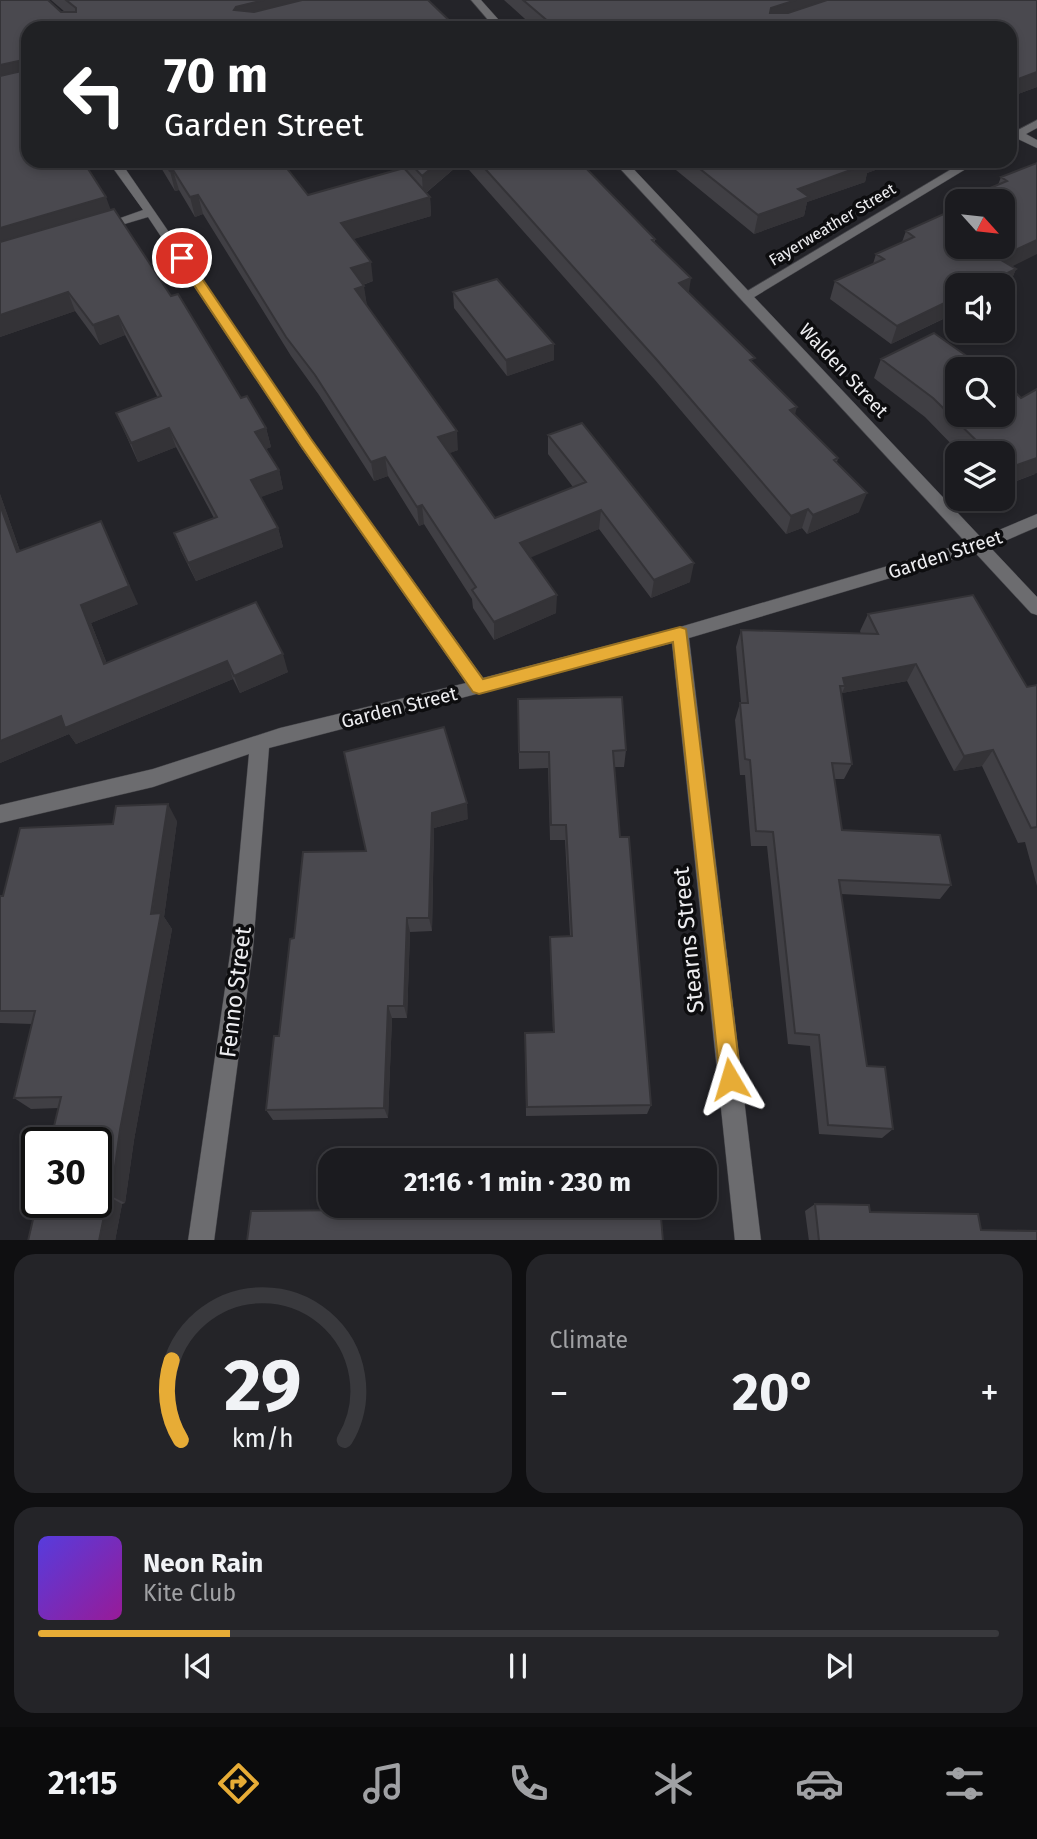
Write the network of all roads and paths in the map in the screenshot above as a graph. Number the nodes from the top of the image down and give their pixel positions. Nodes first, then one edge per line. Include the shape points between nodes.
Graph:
1 (476, 0) edge
2 (495, 21) edge
3 (1037, 123) edge
4 (1017, 135) edge
5 (1017, 138) edge
6 (1037, 145) edge
7 (119, 168) edge
8 (626, 168) edge
9 (961, 168) edge
10 (151, 212) junction
11 (88, 231) edge
12 (746, 296) junction
13 (1037, 520) edge
14 (978, 546) junction
15 (1037, 608) edge
16 (680, 634) junction
17 (479, 687) junction
18 (260, 742) junction
19 (0, 814) edge
20 (201, 1240) edge
21 (748, 1240) edge

1 - 2 street
3 - 4 street
5 - 6 street
7 - 10 street
8 - 12 street, Walden Street
9 - 12 street, Fayerweather Street
10 - 11 street
10 - 17 street via 306,443
12 - 14 street, Walden Street
13 - 14 street, Garden Street
14 - 15 street, Walden Street
14 - 16 street, Garden Street
16 - 17 street, Garden Street
16 - 21 street, Stearns Street
17 - 18 street, Garden Street
18 - 19 street, Garden Street via 153,778
18 - 20 street, Fenno Street via 242,948

